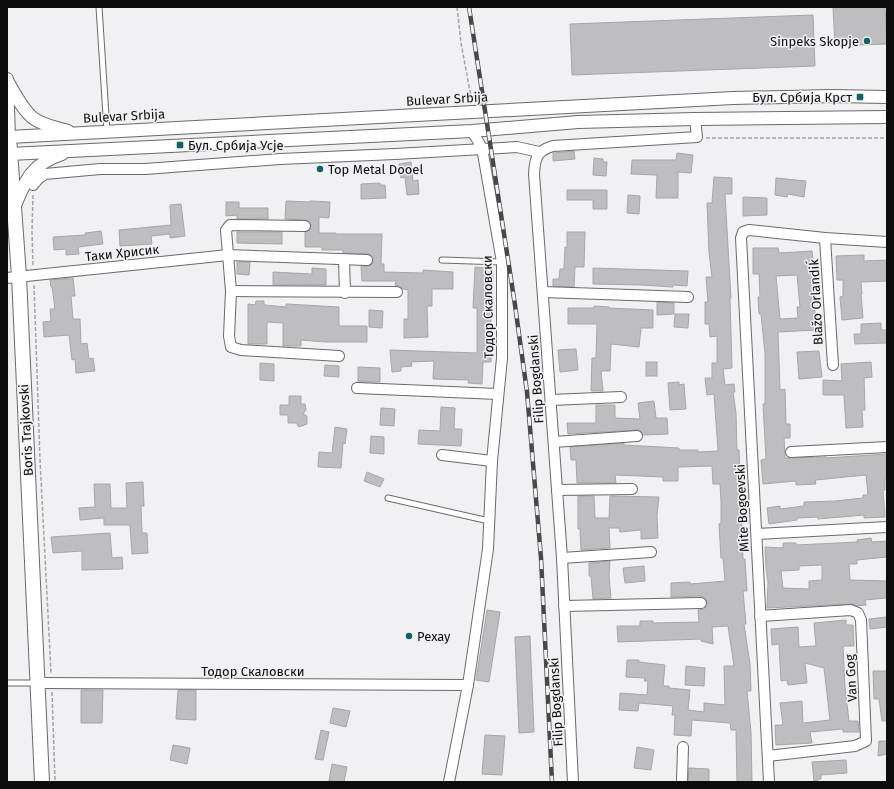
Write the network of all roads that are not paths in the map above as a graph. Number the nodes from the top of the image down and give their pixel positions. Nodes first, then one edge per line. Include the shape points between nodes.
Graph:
1 (99, 7) edge
2 (7, 80) edge
3 (887, 97) edge
4 (887, 117) edge
5 (695, 119) junction
6 (472, 131) junction
7 (107, 132) junction
8 (78, 133) junction
9 (8, 137) edge
10 (482, 148) junction
11 (74, 150) junction
12 (540, 152) junction
13 (8, 154) edge
14 (33, 185) road end
15 (10, 204) edge
16 (305, 226) dead end
17 (12, 237) edge
18 (825, 238) junction
19 (887, 242) edge
20 (228, 255) junction
21 (344, 260) junction
22 (367, 260) dead end
23 (442, 260) dead end
24 (502, 262) junction
25 (13, 276) edge
26 (231, 291) junction
27 (397, 292) dead end
28 (543, 292) junction
29 (345, 293) junction
30 (688, 297) dead end
31 (339, 356) dead end
32 (833, 365) dead end
33 (357, 388) dead end
34 (498, 394) junction
35 (621, 397) dead end
36 (551, 400) junction
37 (637, 436) dead end
38 (554, 442) junction
39 (887, 447) edge
40 (791, 452) dead end
41 (442, 455) dead end
42 (492, 461) junction
43 (632, 489) dead end
44 (557, 490) junction
45 (388, 498) dead end
46 (489, 521) junction
47 (887, 527) edge
48 (756, 534) junction
49 (651, 552) dead end
50 (562, 558) junction
51 (701, 603) dead end
52 (564, 606) junction
53 (760, 616) junction
54 (7, 683) edge
55 (45, 683) junction
56 (468, 685) junction
57 (683, 747) dead end
58 (768, 756) junction
59 (42, 782) edge
60 (449, 782) edge
61 (573, 782) edge
62 (682, 782) edge
63 (769, 782) edge

1 - 7 lane
2 - 8 street via 25,110 34,118
2 - 9 street, Boris Trajkovski
3 - 7 street, Bulevar Srbija via 733,98
4 - 5 street
5 - 6 street via 578,122
5 - 12 street via 697,137 567,144 545,148
6 - 10 street
6 - 11 street
7 - 8 street, Bulevar Srbija
8 - 9 street, Bulevar Srbija
9 - 13 main road, Boris Trajkovski
10 - 12 street via 517,147
10 - 14 street via 145,169 100,169 45,174
10 - 24 street, Тодор Скаловски
11 - 13 street
11 - 15 street via 49,159 35,169
12 - 28 street, Filip Bogdanski via 534,174
13 - 15 main road, Boris Trajkovski
15 - 17 main road, Boris Trajkovski
16 - 20 street via 230,225 226,230
17 - 25 main road, Boris Trajkovski
18 - 19 street
18 - 32 street, Blažo Orlandiḱ
18 - 48 street, Mite Bogoevski via 749,230 743,232 741,238
20 - 21 street, Таки Хрисик
20 - 25 street, Таки Хрисик
20 - 26 street
21 - 22 street, Таки Хрисик
21 - 29 street
23 - 24 lane
24 - 34 street, Тодор Скаловски via 502,358
25 - 55 main road, Boris Trajkovski
26 - 29 street
26 - 31 street via 231,347 241,350
27 - 29 street
28 - 30 street
28 - 36 street, Filip Bogdanski
33 - 34 street
34 - 42 street, Тодор Скаловски
35 - 36 street
36 - 38 street, Filip Bogdanski
37 - 38 street
38 - 44 street, Filip Bogdanski
39 - 40 street
41 - 42 street
42 - 46 street, Тодор Скаловски
43 - 44 street
44 - 50 street, Filip Bogdanski
45 - 46 lane
46 - 56 street, Тодор Скаловски via 488,549
47 - 48 street
48 - 53 street, Mite Bogoevski
49 - 50 street
50 - 52 street, Filip Bogdanski
51 - 52 street
52 - 61 street, Filip Bogdanski
53 - 58 street, Mite Bogoevski
53 - 58 street, Van Gog via 851,610 858,613 862,627 866,741 855,746
54 - 55 lane
55 - 56 street, Тодор Скаловски
55 - 59 main road, Boris Trajkovski
56 - 60 street, Тодор Скаловски
57 - 62 street
58 - 63 street, Mite Bogoevski

